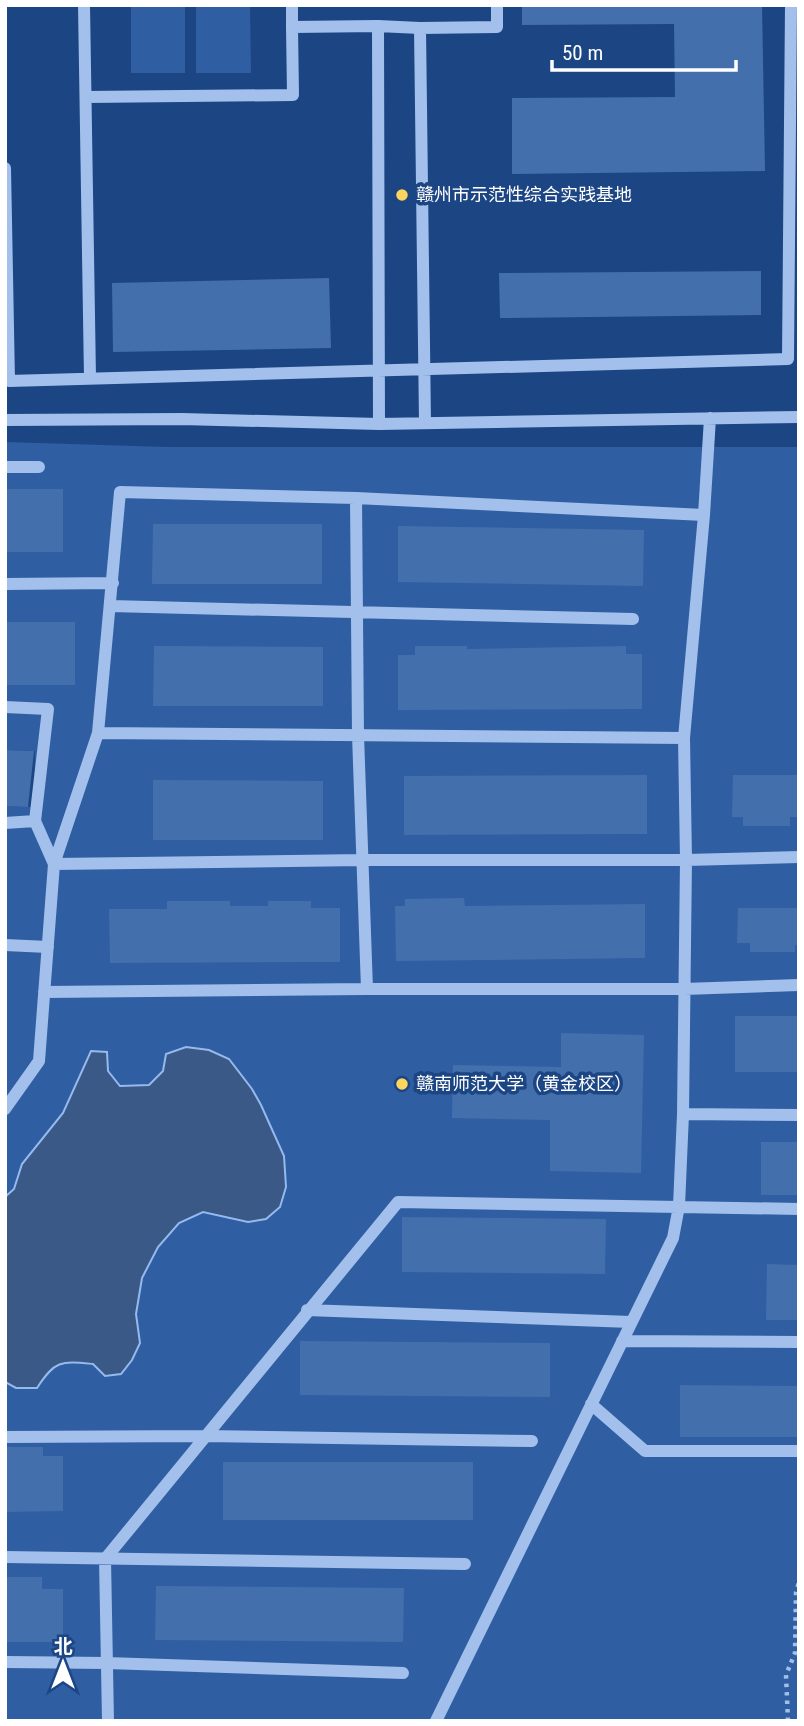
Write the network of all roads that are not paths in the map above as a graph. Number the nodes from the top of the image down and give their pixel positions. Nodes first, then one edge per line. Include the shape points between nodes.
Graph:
1 (84, 5) edge
2 (292, 5) edge
3 (497, 5) edge
4 (791, 5) edge
5 (378, 26) junction
6 (292, 27) junction
7 (420, 28) junction
8 (86, 97) junction
9 (5, 168) edge
10 (424, 369) junction
11 (378, 370) junction
12 (90, 378) junction
13 (799, 417) edge
14 (710, 418) junction
15 (5, 419) edge
16 (425, 423) junction
17 (379, 424) junction
18 (5, 467) edge
19 (39, 467) dead end
20 (356, 498) junction
21 (704, 515) junction
22 (113, 583) junction
23 (5, 584) edge
24 (110, 606) junction
25 (356, 613) junction
26 (633, 619) dead end
27 (5, 707) edge
28 (98, 733) junction
29 (358, 736) junction
30 (684, 738) junction
31 (35, 821) junction
32 (5, 823) edge
33 (799, 857) edge
34 (363, 860) junction
35 (686, 860) junction
36 (54, 864) junction
37 (5, 945) edge
38 (48, 947) junction
39 (799, 985) edge
40 (367, 989) junction
41 (684, 989) junction
42 (44, 992) junction
43 (5, 1109) edge
44 (683, 1114) junction
45 (799, 1115) edge
46 (679, 1206) junction
47 (799, 1209) edge
48 (307, 1310) junction
49 (631, 1322) junction
50 (622, 1340) junction
51 (799, 1342) edge
52 (591, 1404) junction
53 (205, 1436) junction
54 (5, 1437) edge
55 (532, 1441) dead end
56 (799, 1451) edge
57 (5, 1557) edge
58 (105, 1559) junction
59 (465, 1564) dead end
60 (5, 1662) edge
61 (107, 1663) junction
62 (403, 1673) dead end
63 (108, 1721) edge
64 (436, 1721) edge

1 - 8 street
2 - 6 street
3 - 7 street via 497,27
4 - 10 street via 788,359
5 - 6 street
5 - 7 street
5 - 11 street
6 - 8 street via 293,95
7 - 10 street
8 - 12 street
9 - 12 street via 9,381
10 - 11 street
10 - 16 street
11 - 12 street
11 - 17 street
13 - 14 street
14 - 16 street
14 - 21 street
15 - 17 street
16 - 17 street
18 - 19 street
20 - 21 street
20 - 22 street via 120,492
20 - 25 street
21 - 30 street
22 - 23 street
22 - 24 street
24 - 25 street
24 - 28 street
25 - 26 street
25 - 29 street
27 - 31 street via 48,709
28 - 29 street
28 - 36 street
29 - 30 street
29 - 34 street
30 - 35 street
31 - 32 street
31 - 36 street
33 - 35 street
34 - 35 street
34 - 36 street
34 - 40 street
35 - 41 street
36 - 38 street
37 - 38 street
38 - 42 street
39 - 41 street
40 - 41 street
40 - 42 street
41 - 44 street
42 - 43 street via 39,1061
44 - 45 street
44 - 46 street
46 - 47 street
46 - 48 street via 398,1202
46 - 49 street via 673,1238
48 - 49 street
48 - 53 street
49 - 50 street
50 - 51 street
50 - 52 street
52 - 56 street via 645,1451
52 - 64 street
53 - 54 street
53 - 55 street
53 - 58 street
57 - 58 street
58 - 59 street
58 - 61 street
60 - 61 street
61 - 62 street
61 - 63 street

